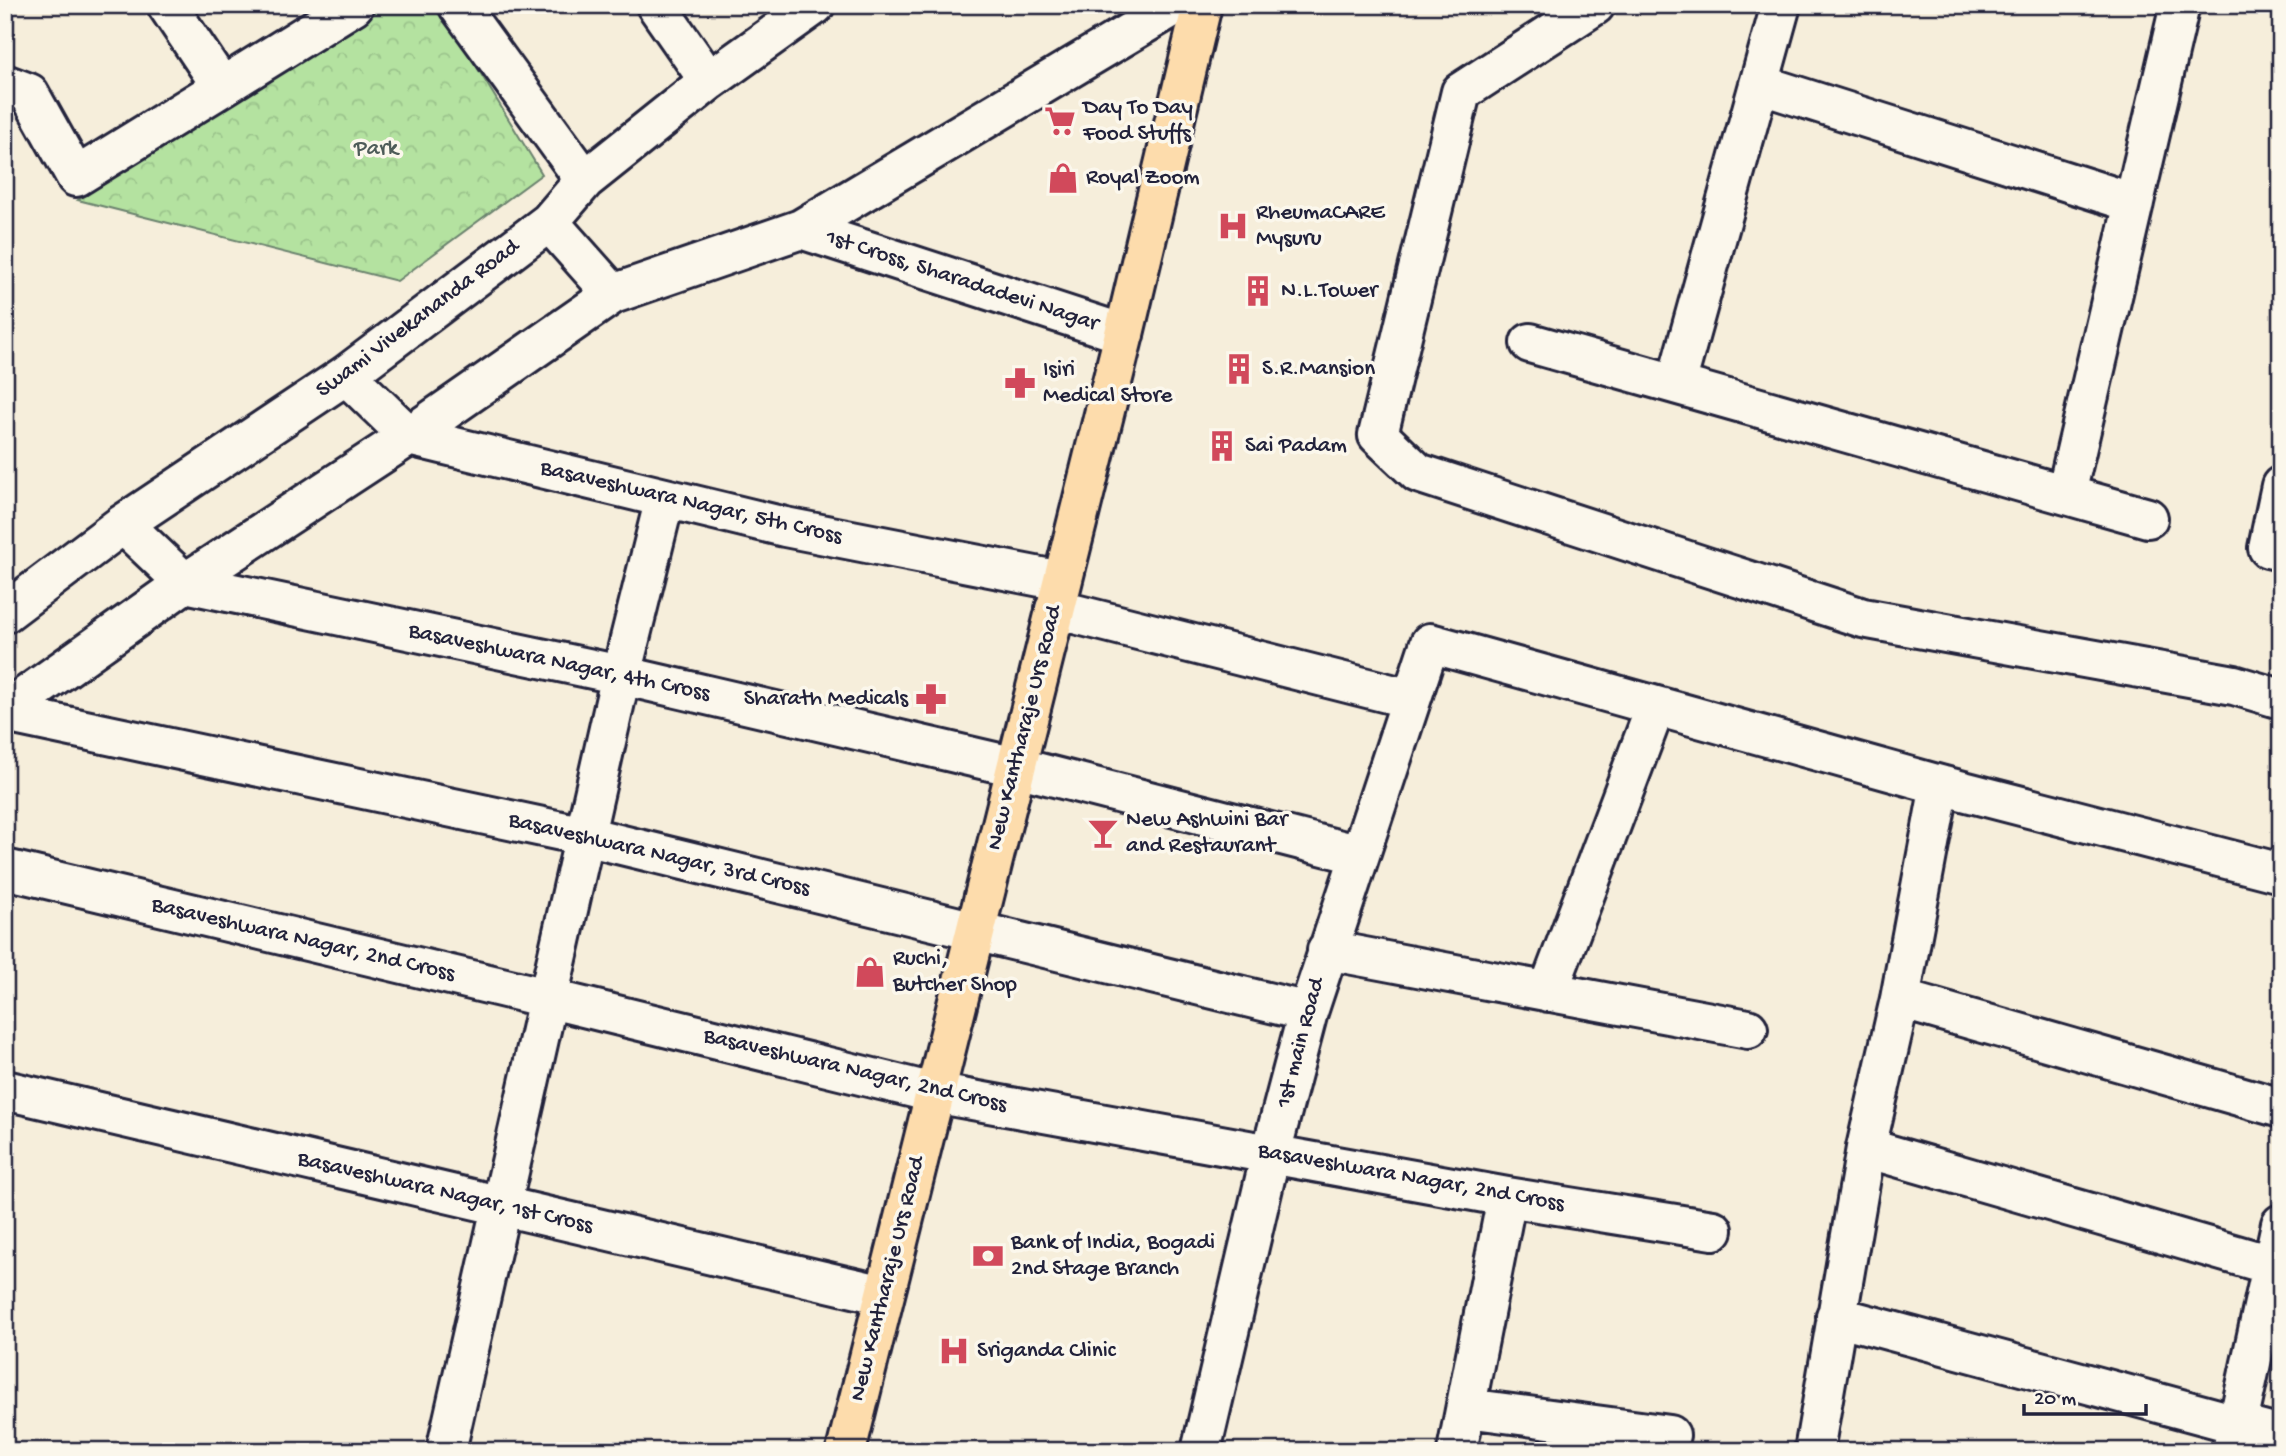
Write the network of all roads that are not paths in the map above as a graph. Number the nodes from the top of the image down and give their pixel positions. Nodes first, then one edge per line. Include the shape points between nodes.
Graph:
1 (167, 5) edge
2 (354, 5) edge
3 (458, 5) edge
4 (656, 5) edge
5 (815, 5) edge
6 (1176, 5) edge
7 (1202, 5) edge
8 (1595, 5) edge
9 (1781, 5) edge
10 (2180, 5) edge
11 (709, 80) junction
12 (5, 84) edge
13 (1759, 84) junction
14 (222, 87) junction
15 (585, 180) junction
16 (2134, 203) junction
17 (548, 222) junction
18 (801, 229) junction
19 (613, 294) junction
20 (1124, 334) junction
21 (1530, 343) dead end
22 (346, 375) junction
23 (1676, 384) junction
24 (409, 436) junction
25 (2281, 486) edge
26 (2066, 494) junction
27 (665, 498) junction
28 (2148, 518) dead end
29 (124, 524) junction
30 (2281, 551) edge
31 (185, 583) junction
32 (1058, 595) junction
33 (5, 613) edge
34 (621, 675) junction
35 (1411, 699) junction
36 (2281, 699) edge
37 (1656, 706) junction
38 (5, 712) edge
39 (1016, 767) junction
40 (1941, 785) junction
41 (585, 836) junction
42 (1360, 855) junction
43 (5, 869) edge
44 (2281, 873) edge
45 (975, 930) junction
46 (1327, 950) junction
47 (1548, 992) junction
48 (547, 998) junction
49 (1900, 999) junction
50 (1308, 1012) junction
51 (1748, 1029) dead end
52 (5, 1090) edge
53 (934, 1093) junction
54 (2281, 1108) edge
55 (1866, 1148) junction
56 (1271, 1153) junction
57 (1507, 1197) junction
58 (500, 1206) junction
59 (2281, 1224) edge
60 (1713, 1230) dead end
61 (2276, 1267) edge
62 (884, 1295) junction
63 (1836, 1316) junction
64 (1466, 1408) junction
65 (1670, 1436) dead end
66 (2281, 1436) edge
67 (2235, 1437) edge
68 (446, 1451) edge
69 (845, 1451) edge
70 (1201, 1451) edge
71 (1457, 1451) edge
72 (1814, 1451) edge

1 - 14 street
2 - 14 street
3 - 15 street
4 - 11 street
5 - 11 street, Swami Vivekananda Road
6 - 18 street
7 - 20 main road, New Kantharaje Urs Road
8 - 36 street via 1461,92 1378,435 1418,473 1863,618 2234,685
9 - 13 street
10 - 16 street
11 - 15 street, Swami Vivekananda Road
12 - 14 street via 29,93 76,177
13 - 16 street
13 - 23 street
15 - 17 street, Swami Vivekananda Road
16 - 26 street
17 - 19 street
17 - 22 street, Swami Vivekananda Road
18 - 19 street
18 - 20 street, 1st Cross, Sharadadevi Nagar
19 - 24 street
20 - 32 main road, New Kantharaje Urs Road
21 - 23 street
22 - 24 street
22 - 29 street, Swami Vivekananda Road
23 - 26 street
24 - 27 street, Basaveshwara Nagar, 5th Cross
24 - 31 street
25 - 30 street via 2268,548
26 - 28 street
27 - 32 street, Basaveshwara Nagar, 5th Cross
27 - 34 street
29 - 31 street
29 - 33 street, Swami Vivekananda Road
31 - 34 street, Basaveshwara Nagar, 4th Cross
31 - 38 street
32 - 35 street, Basaveshwara Nagar, 5th Cross
32 - 39 main road, New Kantharaje Urs Road
34 - 39 street, Basaveshwara Nagar, 4th Cross
34 - 41 street
35 - 37 street, 1st main Road via 1430,643
35 - 42 street, 1st main Road
37 - 40 street
37 - 47 street
38 - 41 street, Basaveshwara Nagar, 3rd Cross
39 - 42 street, Basaveshwara Nagar, 4th Cross
39 - 45 main road, New Kantharaje Urs Road
40 - 44 street
40 - 49 street
41 - 45 street, Basaveshwara Nagar, 3rd Cross
41 - 48 street
42 - 46 street, 1st main Road
43 - 48 street, Basaveshwara Nagar, 2nd Cross
45 - 50 street, Basaveshwara Nagar, 3rd Cross
45 - 53 main road, New Kantharaje Urs Road
46 - 47 street
46 - 50 street, 1st main Road
47 - 51 street
48 - 53 street, Basaveshwara Nagar, 2nd Cross
48 - 58 street
49 - 54 street
49 - 55 street
50 - 56 street, 1st main Road
52 - 58 street, Basaveshwara Nagar, 1st Cross
53 - 56 street, Basaveshwara Nagar, 2nd Cross
53 - 62 main road, New Kantharaje Urs Road
55 - 61 street
55 - 63 street
56 - 57 street, Basaveshwara Nagar, 2nd Cross
56 - 70 street, 1st main Road
57 - 60 street, Basaveshwara Nagar, 2nd Cross
57 - 64 street
58 - 62 street, Basaveshwara Nagar, 1st Cross
58 - 68 street
59 - 61 street
61 - 67 street
62 - 69 main road, New Kantharaje Urs Road
63 - 67 street
63 - 72 street
64 - 65 street
64 - 71 street
66 - 67 street

